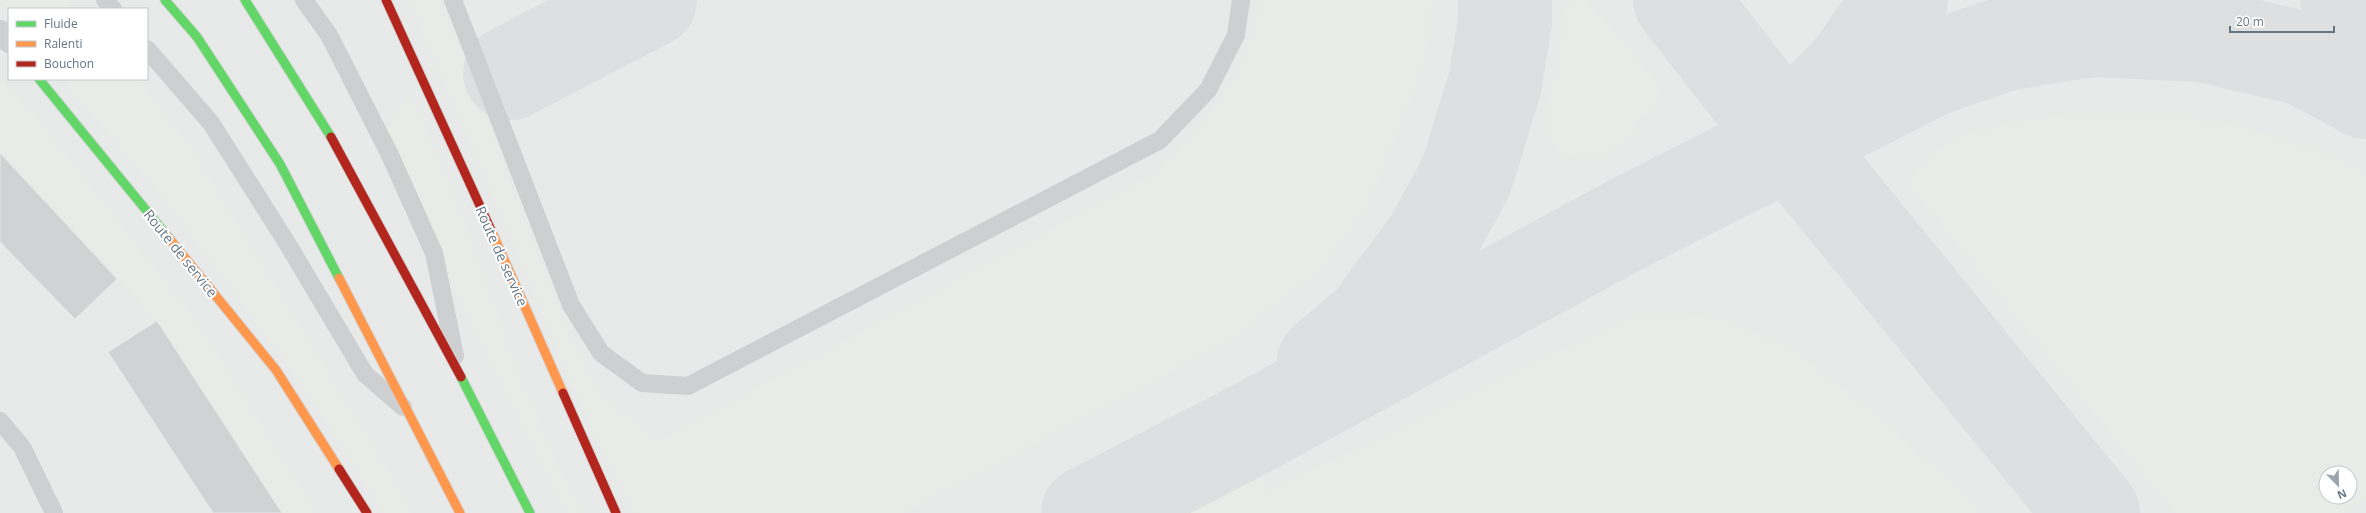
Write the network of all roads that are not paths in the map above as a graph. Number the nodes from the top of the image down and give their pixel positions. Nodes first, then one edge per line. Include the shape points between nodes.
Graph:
1 (105, 0) edge
2 (165, 0) edge
3 (244, 0) edge
4 (304, 0) edge
5 (386, 0) edge
6 (395, 0) edge
7 (453, 0) edge
8 (1241, 0) edge
9 (112, 8) edge
10 (0, 31) edge
11 (8, 41) edge
12 (404, 42) junction
13 (148, 50) edge
14 (40, 80) edge
15 (458, 371) junction
16 (408, 412) junction
17 (0, 421) edge
18 (54, 513) edge
19 (367, 513) edge
20 (460, 513) edge
21 (530, 513) edge
22 (616, 513) edge

1 - 9 lane
2 - 16 main road via 197,38 280,164
3 - 15 main road via 326,127
4 - 15 lane via 329,35 389,153 434,253
5 - 12 main road, Route de service
6 - 12 lane
7 - 8 lane via 571,305 600,353 642,383 688,386 1160,140 1208,90 1236,35
10 - 11 street
12 - 22 main road, Route de service via 436,106
13 - 16 lane via 211,123 287,243 364,374
14 - 19 main road, Route de service via 276,370
15 - 21 main road
16 - 20 main road
17 - 18 lane via 22,448

